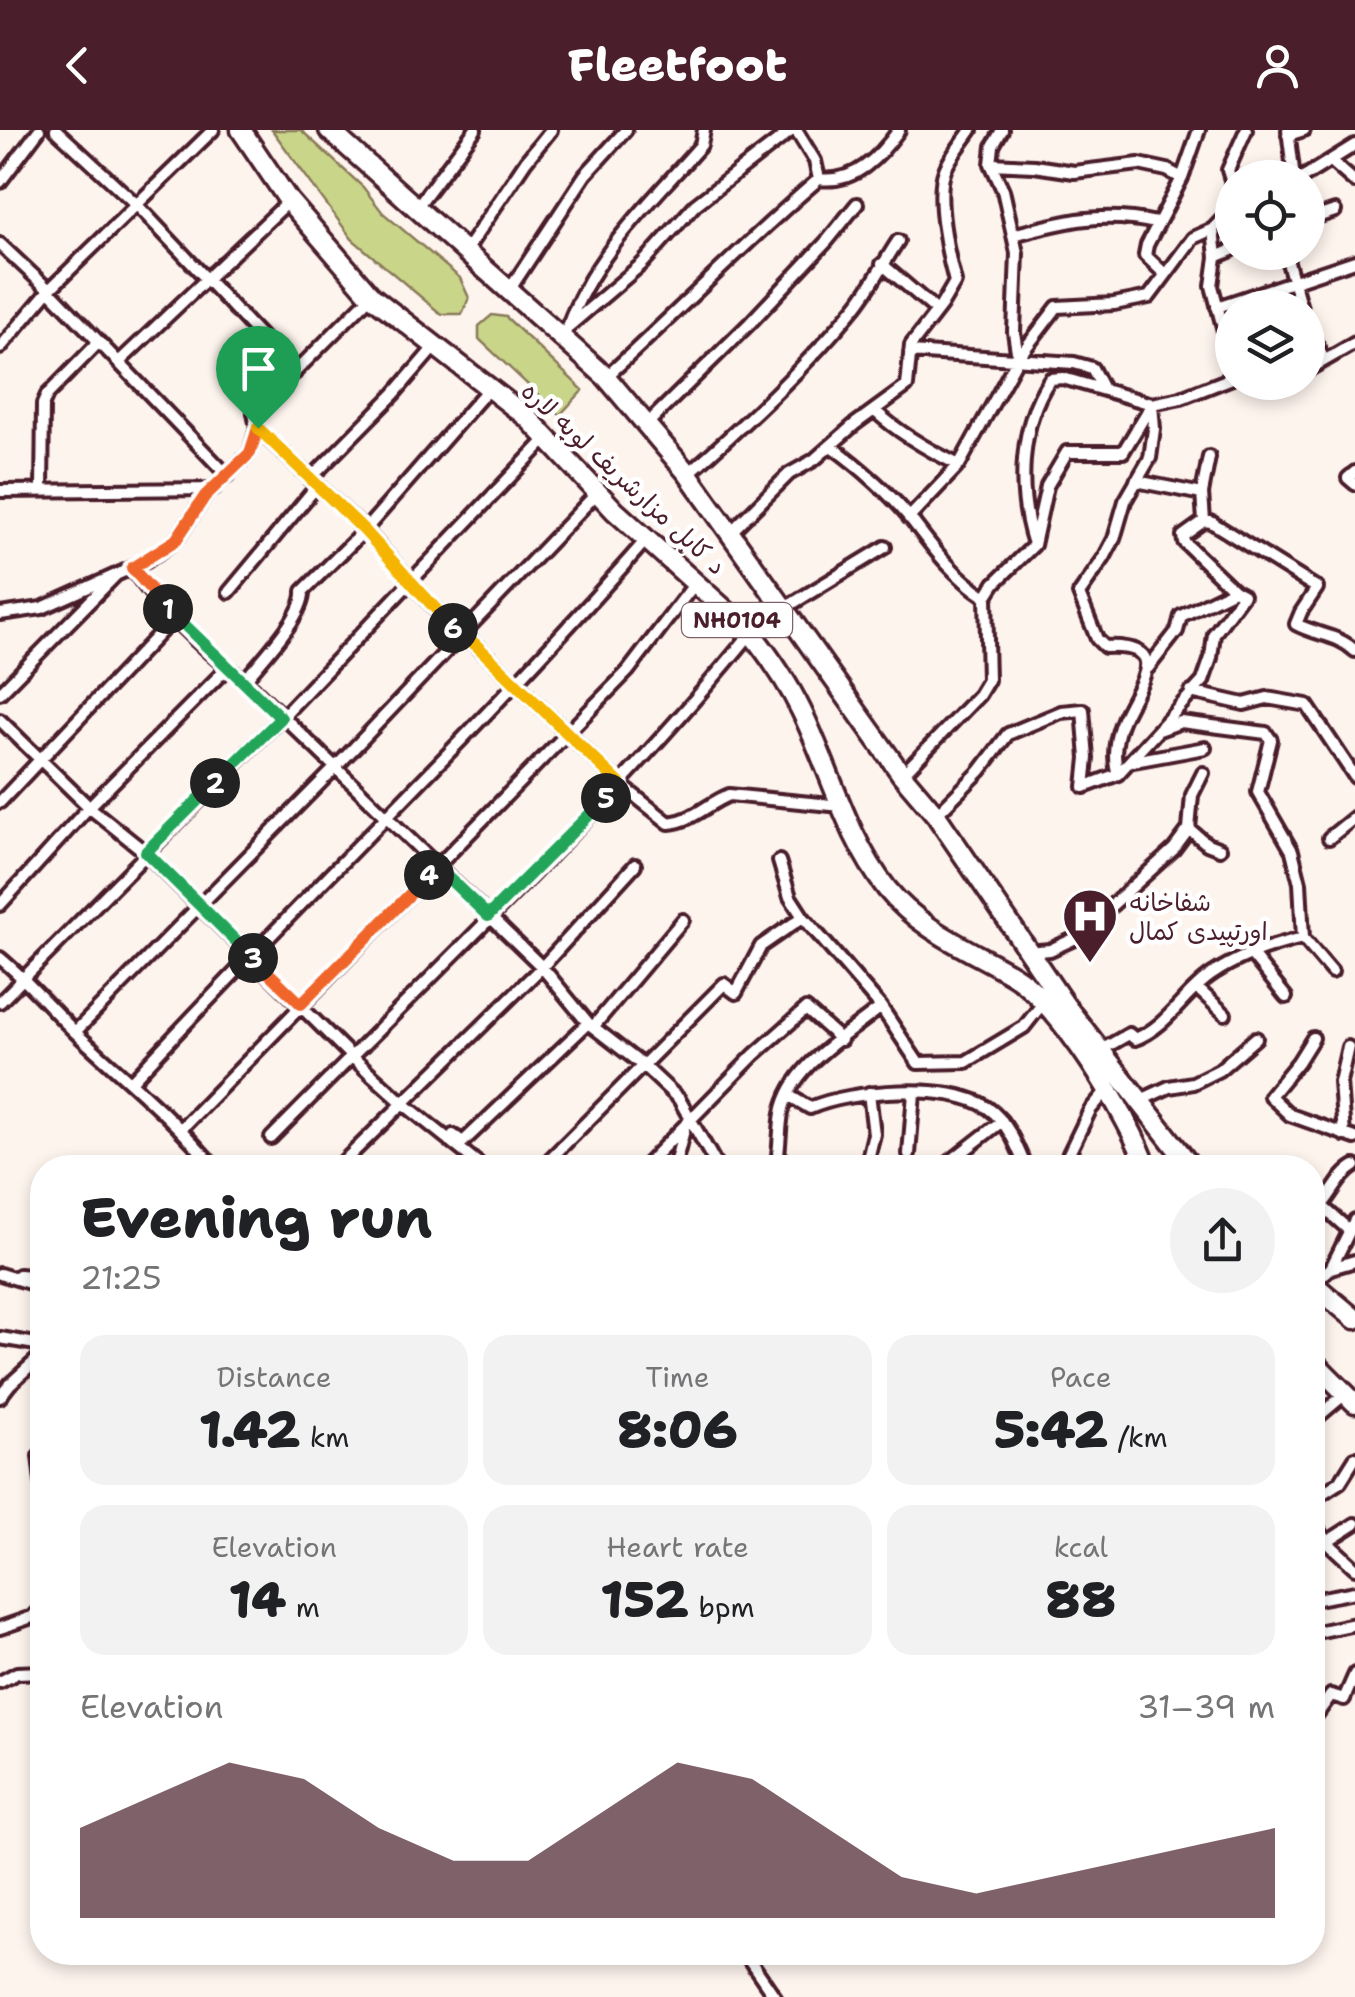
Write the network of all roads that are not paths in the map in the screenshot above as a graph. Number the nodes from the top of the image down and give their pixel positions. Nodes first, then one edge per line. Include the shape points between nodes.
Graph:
1 (40, 130) edge
2 (56, 130) edge
3 (212, 130) edge
4 (242, 130) edge
5 (329, 130) edge
6 (475, 130) edge
7 (550, 130) edge
8 (626, 130) edge
9 (704, 130) edge
10 (813, 130) edge
11 (900, 130) edge
12 (972, 130) edge
13 (1002, 130) edge
14 (1199, 130) edge
15 (1246, 130) edge
16 (1304, 130) edge
17 (796, 132) edge
18 (1288, 133) edge
19 (1355, 146) edge
20 (1232, 160) edge
21 (1294, 160) edge
22 (1331, 161) junction
23 (992, 164) junction
24 (1325, 164) edge
25 (1182, 178) junction
26 (819, 180) junction
27 (0, 182) edge
28 (1355, 182) edge
29 (289, 201) junction
30 (857, 204) dead end
31 (136, 205) junction
32 (415, 209) junction
33 (1335, 212) dead end
34 (1325, 215) edge
35 (1156, 223) junction
36 (1214, 230) joint
37 (1013, 235) junction
38 (898, 241) dead end
39 (1215, 243) edge
40 (0, 244) edge
41 (465, 252) junction
42 (1355, 260) edge
43 (882, 264) junction
44 (1215, 264) edge
45 (1289, 270) edge
46 (1165, 274) junction
47 (204, 280) junction
48 (1292, 281) junction
49 (49, 290) junction
50 (510, 290) junction
51 (1266, 290) edge
52 (1295, 290) edge
53 (371, 296) junction
54 (1215, 296) edge
55 (937, 311) junction
56 (566, 331) junction
57 (100, 342) junction
58 (1355, 343) edge
59 (436, 345) junction
60 (0, 348) edge
61 (910, 352) junction
62 (1018, 358) junction
63 (1325, 359) edge
64 (119, 362) junction
65 (295, 373) junction
66 (606, 377) junction
67 (1215, 385) edge
68 (490, 387) junction
69 (1103, 389) junction
70 (1152, 404) junction
71 (875, 410) junction
72 (646, 424) junction
73 (258, 428) junction
74 (548, 437) junction
75 (831, 446) junction
76 (1209, 457) dead end
77 (960, 465) junction
78 (1355, 472) edge
79 (688, 474) junction
80 (228, 476) junction
81 (1136, 481) junction
82 (314, 483) junction
83 (1355, 484) edge
84 (42, 489) junction
85 (214, 489) junction
86 (0, 491) edge
87 (598, 492) junction
88 (1202, 494) junction
89 (910, 518) junction
90 (1204, 521) junction
91 (364, 530) junction
92 (730, 532) junction
93 (646, 540) junction
94 (1034, 545) junction
95 (885, 547) dead end
96 (132, 568) junction
97 (117, 572) junction
98 (412, 581) junction
99 (696, 582) junction
100 (1234, 590) junction
101 (228, 592) dead end
102 (986, 597) junction
103 (784, 608) junction
104 (0, 614) edge
105 (175, 617) junction
106 (751, 633) junction
107 (460, 637) junction
108 (1355, 651) edge
109 (227, 668) junction
110 (1148, 668) junction
111 (245, 680) junction
112 (514, 684) junction
113 (1191, 692) junction
114 (0, 693) edge
115 (281, 718) junction
116 (0, 720) edge
117 (1158, 730) junction
118 (567, 734) junction
119 (1205, 748) dead end
120 (42, 758) junction
121 (1128, 763) junction
122 (336, 768) junction
123 (1118, 774) junction
124 (1203, 774) dead end
125 (902, 775) junction
126 (1355, 775) edge
127 (620, 784) junction
128 (0, 802) edge
129 (841, 806) junction
130 (89, 807) junction
131 (936, 815) junction
132 (1355, 817) edge
133 (387, 818) junction
134 (1189, 829) junction
135 (1329, 838) dead end
136 (1220, 848) dead end
137 (146, 852) junction
138 (779, 861) dead end
139 (635, 865) dead end
140 (437, 867) junction
141 (0, 904) edge
142 (198, 906) junction
143 (488, 916) junction
144 (803, 917) junction
145 (683, 920) dead end
146 (1303, 938) junction
147 (250, 954) junction
148 (1252, 955) junction
149 (0, 958) edge
150 (1031, 958) junction
151 (542, 966) junction
152 (1332, 972) dead end
153 (1017, 977) junction
154 (26, 979) junction
155 (1197, 988) junction
156 (1286, 997) dead end
157 (0, 1002) edge
158 (1044, 1003) junction
159 (301, 1004) junction
160 (882, 1007) junction
161 (1225, 1014) dead end
162 (590, 1025) junction
163 (75, 1032) junction
164 (1256, 1038) dead end
165 (1313, 1038) dead end
166 (841, 1040) junction
167 (1348, 1047) dead end
168 (1100, 1050) junction
169 (351, 1056) junction
170 (645, 1067) junction
171 (131, 1082) junction
172 (1108, 1089) junction
173 (869, 1093) junction
174 (914, 1093) junction
175 (788, 1095) junction
176 (1141, 1100) junction
177 (404, 1104) junction
178 (1002, 1121) junction
179 (688, 1122) junction
180 (182, 1128) junction
181 (434, 1128) junction
182 (1350, 1136) edge
183 (271, 1138) dead end
184 (910, 1154) dead end
185 (205, 1155) edge
186 (351, 1155) edge
187 (468, 1155) edge
188 (554, 1155) edge
189 (656, 1155) edge
190 (678, 1155) edge
191 (710, 1155) edge
192 (777, 1155) edge
193 (869, 1155) dead end
194 (959, 1155) edge
195 (1019, 1155) edge
196 (1068, 1155) edge
197 (1143, 1155) edge
198 (1182, 1155) edge
199 (1355, 1166) edge
200 (1325, 1201) edge
201 (1325, 1214) edge
202 (1352, 1225) edge
203 (1355, 1261) edge
204 (1332, 1268) junction
205 (0, 1274) edge
206 (1325, 1274) edge
207 (30, 1276) edge
208 (30, 1284) edge
209 (1325, 1294) edge
210 (1355, 1318) edge
211 (0, 1338) edge
212 (30, 1343) edge
213 (30, 1366) edge
214 (1325, 1373) edge
215 (0, 1397) edge
216 (1350, 1398) edge
217 (1325, 1414) edge
218 (1355, 1458) edge
219 (1325, 1492) edge
220 (1355, 1524) edge
221 (1325, 1539) edge
222 (1327, 1542) junction
223 (1355, 1568) edge
224 (1355, 1592) edge
225 (1325, 1598) edge
226 (30, 1618) edge
227 (1355, 1624) edge
228 (0, 1628) edge
229 (1325, 1630) edge
230 (30, 1672) edge
231 (1355, 1674) edge
232 (0, 1682) edge
233 (1325, 1702) edge
234 (753, 1965) edge
235 (775, 1997) edge

1 - 27 street
2 - 31 street
3 - 31 street
4 - 29 highway, د کابل مزارشریف لویه لاره / NH0104
5 - 32 highway, د کابل مزارشریف لویه لاره / NH0104
6 - 32 street
7 - 41 street
8 - 50 street via 585,174
9 - 56 street via 700,145 579,294
10 - 17 street
11 - 26 street via 877,160 832,181
12 - 55 street via 945,169 945,248 955,282
13 - 23 street
14 - 25 street
15 - 20 street
16 - 18 street
17 - 26 street
17 - 56 street via 695,205 642,264
18 - 21 street
19 - 22 street
22 - 24 street
22 - 28 street
23 - 25 street via 1074,172 1139,164
23 - 37 street
25 - 35 street
26 - 66 street
29 - 47 street
29 - 53 highway, د کابل مزارشریف لویه لاره / NH0104
30 - 72 street via 828,242
31 - 47 street
31 - 49 street
32 - 41 highway, د کابل مزارشریف لویه لاره / NH0104
33 - 34 street
35 - 37 street via 1075,218
35 - 46 street via 1145,255
36 - 39 street
36 - 46 street via 1193,238
37 - 62 street
38 - 43 street
40 - 49 street
41 - 50 highway, د کابل مزارشریف لویه لاره / NH0104
42 - 48 street
43 - 55 street
43 - 79 street via 816,351
44 - 54 street
45 - 48 street
46 - 62 street via 1138,302 1057,308
47 - 64 street
47 - 65 street
48 - 51 street
48 - 52 street
49 - 57 street
49 - 60 street
50 - 56 highway, د کابل مزارشریف لویه لاره / NH0104
53 - 59 highway, د کابل مزارشریف لویه لاره / NH0104
53 - 65 street
55 - 61 street
56 - 66 highway, د کابل مزارشریف لویه لاره / NH0104
57 - 64 street
57 - 84 street via 43,404
58 - 63 street
59 - 68 highway, د کابل مزارشریف لویه لاره / NH0104
59 - 82 street
61 - 62 street
61 - 71 street via 907,386
62 - 69 street via 1092,368
62 - 77 street
64 - 80 street
65 - 73 street via 254,414
66 - 72 highway, د کابل مزارشریف لویه لاره / NH0104
67 - 70 street
68 - 74 highway, د کابل مزارشریف لویه لاره / NH0104
68 - 91 street
69 - 70 street
69 - 94 street via 1050,379 1036,399 1025,470 1025,518
70 - 81 street via 1153,444
70 - 94 street via 1123,452 1067,452 1046,486
71 - 75 street
71 - 77 street via 894,429
72 - 79 highway, د کابل مزارشریف لویه لاره / NH0104
73 - 80 street via 250,453
73 - 82 street
74 - 87 highway, د کابل مزارشریف لویه لاره / NH0104
74 - 98 street
75 - 89 street
75 - 92 street via 777,484
76 - 88 street
77 - 89 street
78 - 83 street via 1348,478
79 - 92 highway, د کابل مزارشریف لویه لاره / NH0104
80 - 85 street
81 - 88 street
81 - 110 street via 1109,548 1080,594 1097,639 1105,647 1132,646
82 - 91 street
82 - 101 street
84 - 85 street
84 - 86 street
85 - 96 street via 176,540
87 - 93 highway, د کابل مزارشریف لویه لاره / NH0104
87 - 107 street
88 - 90 street
89 - 102 street via 929,547
90 - 100 street via 1184,542
90 - 108 street via 1317,588 1296,624
91 - 98 street
91 - 111 street via 303,591 283,633
92 - 103 highway, د کابل مزارشریف لویه لاره / NH0104
93 - 99 highway, د کابل مزارشریف لویه لاره / NH0104
93 - 112 street
94 - 102 street
95 - 103 street
96 - 97 street
96 - 105 street
97 - 104 street via 42,608
97 - 114 street
98 - 107 street
98 - 115 street
99 - 106 highway, د کابل مزارشریف لویه لاره / NH0104
99 - 118 street via 628,671
100 - 110 street via 1181,616
100 - 113 street via 1243,594 1214,634 1203,681
102 - 125 street via 988,680
103 - 125 highway, د کابل مزارشریف لویه لاره / NH0104
105 - 109 street
105 - 120 street
106 - 127 street
106 - 129 highway, د کابل مزارشریف لویه لاره / NH0104 via 800,709
107 - 112 street
107 - 122 street
109 - 111 street
109 - 130 street
110 - 123 street via 1119,731
111 - 115 street
112 - 118 street
112 - 133 street
113 - 117 street
113 - 126 street via 1244,704 1266,698 1307,705
115 - 122 street
115 - 137 street
116 - 120 street
117 - 121 street
117 - 146 street via 1181,722 1262,730 1271,740 1258,792 1292,851
118 - 127 street
118 - 140 street
119 - 121 street
120 - 128 street
120 - 130 street
121 - 123 street
122 - 133 street
122 - 142 street
123 - 131 street via 1084,787 1083,710 1072,709 1008,734
124 - 134 street via 1192,796
125 - 131 highway, د کابل مزارشریف لویه لاره / NH0104
127 - 129 street via 669,823 687,822 728,795
127 - 143 street
129 - 153 highway, د کابل مزارشریف لویه لاره / NH0104 via 866,857 911,916
130 - 137 street
130 - 141 street
131 - 150 highway, د کابل مزارشریف لویه لاره / NH0104
132 - 135 street
133 - 140 street
133 - 147 street
134 - 136 street
134 - 150 street via 1076,938
137 - 142 street
137 - 154 street
138 - 144 street
139 - 151 street
140 - 143 street
140 - 159 street
142 - 147 street
142 - 163 street
143 - 151 street
143 - 169 street
144 - 160 street
144 - 170 street via 762,946 736,993 724,984
145 - 162 street
146 - 148 street
146 - 152 street
147 - 159 street
147 - 171 street
148 - 155 street
148 - 156 street
149 - 154 street
150 - 153 street
150 - 168 highway, د کابل مزارشریف لویه لاره / NH0104
151 - 162 street
151 - 177 street
153 - 158 highway, د کابل مزارشریف لویه لاره / NH0104
154 - 157 street
154 - 163 street
155 - 161 street
155 - 168 street via 1150,1032 1134,1039 1128,1034
158 - 160 street via 1024,1027 966,1062 918,1063
158 - 172 highway, د کابل مزارشریف لویه لاره / NH0104
159 - 169 street
159 - 180 street
160 - 166 street
162 - 170 street
162 - 181 street via 464,1142
163 - 171 street
164 - 176 street via 1194,1083
165 - 182 street via 1270,1096 1290,1115
166 - 175 street via 804,1069
166 - 179 street via 806,1008
167 - 182 street via 1340,1082
168 - 176 highway, د کابل مزارشریف لویه لاره / NH0104
169 - 177 street
169 - 183 street
170 - 179 street via 678,1099
170 - 188 street
171 - 180 street
172 - 196 street
172 - 197 highway, د کابل مزارشریف لویه لاره / NH0104
173 - 174 street
173 - 175 street via 810,1108
173 - 193 street
174 - 178 street via 976,1101
174 - 184 street
175 - 192 street
176 - 198 highway, د کابل مزارشریف لویه لاره / NH0104
177 - 181 street
177 - 186 street
178 - 194 street
178 - 195 street
179 - 189 street
179 - 190 street
179 - 191 street
180 - 185 street
181 - 187 street
199 - 200 street
201 - 202 street
202 - 204 street
203 - 204 street
204 - 206 street
205 - 207 street
205 - 208 street
209 - 210 highway
211 - 212 street
213 - 215 street
214 - 216 highway
216 - 217 street
218 - 219 street
220 - 222 street
221 - 222 street
222 - 223 street
224 - 225 street
226 - 228 street
227 - 229 street
230 - 232 street
231 - 233 street via 1344,1699 1330,1695
234 - 235 street

